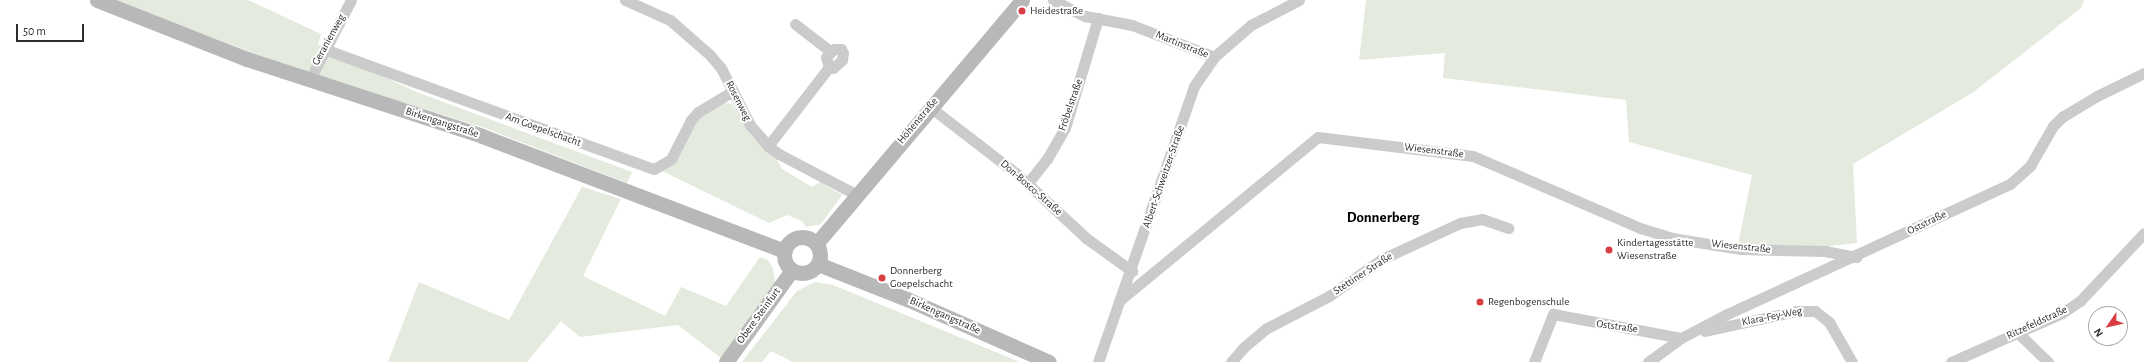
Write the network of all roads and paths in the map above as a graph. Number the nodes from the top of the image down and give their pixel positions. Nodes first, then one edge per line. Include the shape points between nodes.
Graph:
1 (97, 0) edge
2 (352, 0) edge
3 (625, 0) edge
4 (1022, 0) edge
5 (1053, 0) edge
6 (1298, 0) edge
7 (1098, 18) junction
8 (795, 24) dead end
9 (324, 49) junction
10 (1214, 57) junction
11 (2144, 73) edge
12 (309, 80) junction
13 (733, 91) junction
14 (930, 107) junction
15 (768, 146) junction
16 (1028, 183) junction
17 (857, 195) junction
18 (1508, 228) dead end
19 (2144, 233) edge
20 (816, 244) junction
21 (784, 252) junction
22 (1856, 257) junction
23 (818, 264) junction
24 (792, 270) junction
25 (1132, 271) junction
26 (1120, 300) junction
27 (2018, 333) junction
28 (1686, 336) junction
29 (726, 362) edge
30 (1049, 362) edge
31 (1098, 362) edge
32 (1231, 362) edge
33 (1534, 362) edge
34 (1648, 362) edge
35 (1852, 362) edge
36 (1951, 362) edge
37 (2048, 362) edge

1 - 12 street, Birkengangstraße
2 - 9 street, Geranienweg
3 - 13 street, Rosenweg via 670,20 689,35 721,68
4 - 14 street, Höhenstraße
5 - 7 street, Martinstraße via 1073,12
6 - 10 street, Martinstraße via 1250,25
7 - 10 street, Martinstraße via 1132,25
7 - 16 street, Fröbelstraße via 1065,128 1047,159
8 - 15 street via 830,51 841,49 843,57 838,65 828,67
9 - 12 street, Geranienweg
9 - 13 street, Am Goepelschacht via 654,169 671,159 691,120 698,112
10 - 25 street, Albert-Schweitzer-Straße via 1194,86
11 - 22 street, Oststraße via 2062,117 2053,126 2030,166 2010,184
12 - 21 street, Birkengangstraße via 482,136
13 - 15 street, Rosenweg via 750,125
14 - 16 street, Don-Bosco-Straße
14 - 17 street, Höhenstraße
15 - 17 street, Rosenweg
16 - 25 street, Don-Bosco-Straße via 1086,238
17 - 20 street, Höhenstraße
18 - 32 street, Stettiner Straße via 1482,218 1460,223 1382,259 1329,296 1267,328
19 - 27 street, Ritzefeldstraße via 2080,301 2062,313
20 - 21 street via 805,237 798,237 787,245
20 - 23 street via 820,254
21 - 24 street via 785,262
22 - 26 street, Wiesenstraße via 1825,251 1741,249 1660,236 1473,156 1318,136
22 - 28 street, Oststraße
23 - 24 street via 804,273
23 - 30 street, Birkengangstraße via 907,299
24 - 29 street, Obere Steinfurt
25 - 26 street, Albert-Schweitzer-Straße
26 - 31 street
27 - 36 street, Ritzefeldstraße
27 - 37 street
28 - 33 street, Oststraße via 1553,314
28 - 34 street, Oststraße
28 - 35 street, Klara-Fey-Weg via 1809,310 1815,311 1829,322

